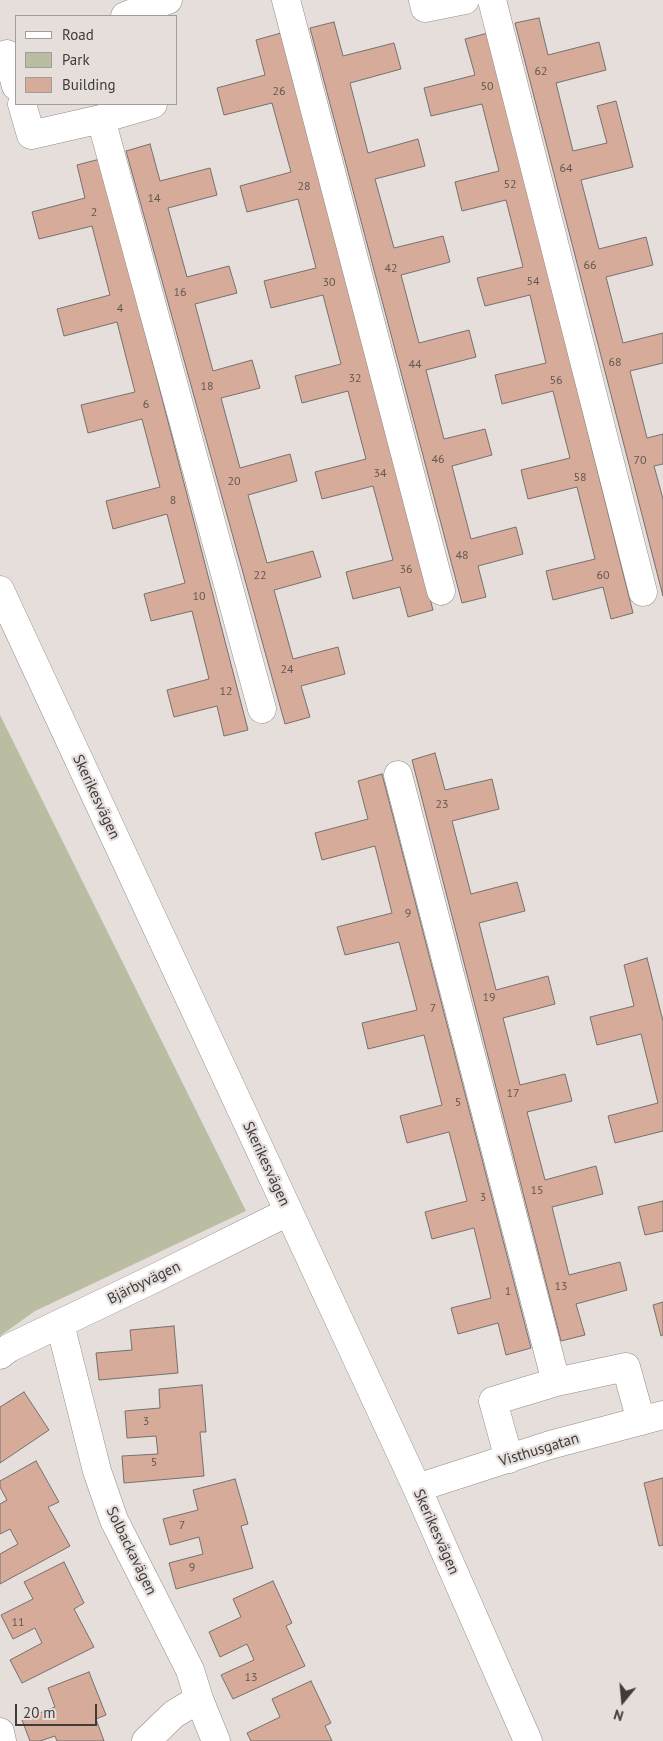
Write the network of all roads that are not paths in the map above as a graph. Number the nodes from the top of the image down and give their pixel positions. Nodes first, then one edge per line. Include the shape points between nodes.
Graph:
1 (168, 0) edge
2 (286, 0) edge
3 (423, 0) edge
4 (466, 0) edge
5 (492, 0) edge
6 (127, 15) edge
7 (8, 54) edge
8 (15, 82) edge
9 (22, 105) edge
10 (150, 105) edge
11 (101, 119) junction
12 (0, 590) edge
13 (441, 590) dead end
14 (643, 592) dead end
15 (262, 709) dead end
16 (398, 775) dead end
17 (288, 1212) junction
18 (60, 1324) junction
19 (0, 1355) edge
20 (556, 1382) junction
21 (652, 1418) edge
22 (509, 1459) junction
23 (417, 1488) junction
24 (199, 1699) junction
25 (0, 1732) edge
26 (2, 1741) edge
27 (146, 1741) edge
28 (216, 1741) edge
29 (528, 1741) edge

1 - 6 street
2 - 13 street
3 - 4 street via 425,8
5 - 14 street
7 - 8 street
9 - 11 street via 31,135
10 - 11 street
11 - 15 street
12 - 17 street, Skerikesvägen
16 - 20 street
17 - 18 street, Bjärbyvägen
17 - 23 street, Skerikesvägen
18 - 19 street, Bjärbyvägen
18 - 24 street, Solbackavägen via 97,1471 114,1520 190,1670
20 - 21 street via 626,1367
20 - 22 street via 493,1401
21 - 22 street, Visthusgatan
22 - 23 street, Visthusgatan
23 - 29 street, Skerikesvägen
24 - 27 street via 174,1714
24 - 28 street, Solbackavägen
25 - 26 street

